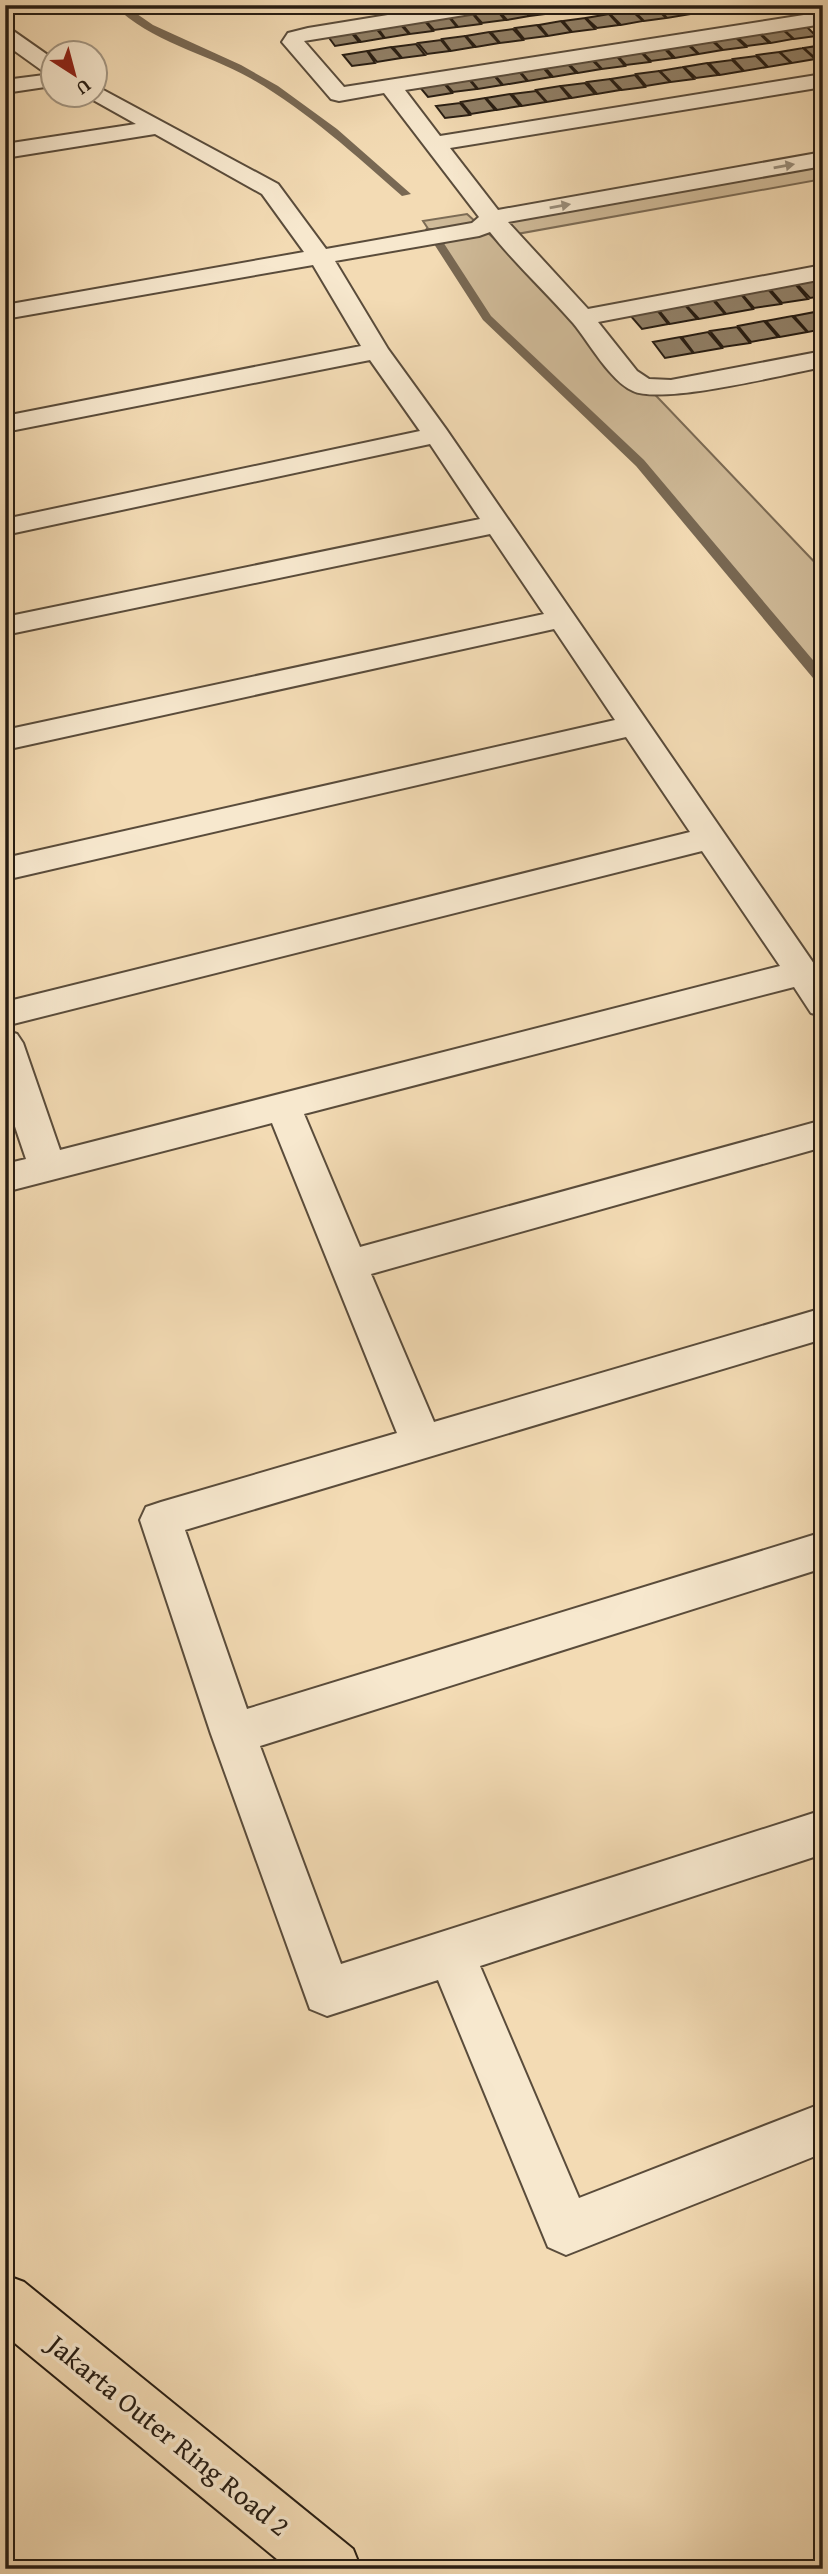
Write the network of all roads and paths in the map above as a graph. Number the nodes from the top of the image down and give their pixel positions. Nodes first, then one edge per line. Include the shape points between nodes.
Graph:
1 (489, 5) edge
2 (823, 19) edge
3 (5, 34) edge
4 (38, 56) edge
5 (823, 80) edge
6 (38, 82) edge
7 (390, 86) junction
8 (5, 88) edge
9 (108, 99) edge
10 (158, 127) junction
11 (433, 144) junction
12 (5, 151) edge
13 (823, 159) edge
14 (823, 178) edge
15 (493, 228) junction
16 (320, 257) junction
17 (823, 272) edge
18 (5, 312) edge
19 (582, 318) junction
20 (376, 351) junction
21 (823, 359) edge
22 (5, 424) edge
23 (437, 435) junction
24 (496, 524) junction
25 (5, 527) edge
26 (561, 619) junction
27 (5, 626) edge
28 (633, 726) junction
29 (5, 740) edge
30 (710, 838) junction
31 (5, 869) edge
32 (801, 973) junction
33 (823, 1004) edge
34 (5, 1014) edge
35 (5, 1043) edge
36 (283, 1106) junction
37 (823, 1133) edge
38 (47, 1167) junction
39 (5, 1178) edge
40 (350, 1265) junction
41 (823, 1323) edge
42 (422, 1443) junction
43 (823, 1550) edge
44 (233, 1734) junction
45 (823, 1832) edge
46 (450, 1952) junction
47 (823, 2128) edge
48 (5, 2301) edge
49 (333, 2569) edge

1 - 7 street via 295,37 293,42 340,94
2 - 7 street
3 - 4 street
5 - 11 street
6 - 8 street
7 - 11 street
9 - 10 street
10 - 12 street
10 - 16 street via 270,189
11 - 15 street
15 -> 13 street
14 - 15 street
15 - 16 street
15 - 19 street
16 - 18 street
16 - 20 street
17 - 19 street
19 - 21 street via 628,376 650,388
20 - 22 street
20 - 23 street
23 - 24 street
23 - 25 street
24 - 26 street
24 - 27 street
26 - 28 street
26 - 29 street
28 - 30 street
28 - 31 street
30 - 32 street
30 - 34 street
32 - 33 street
32 - 36 street
35 - 38 street
36 - 38 street
36 - 40 street
37 - 40 street
38 - 39 street
40 - 42 street
41 - 42 street
42 - 44 street via 161,1520
43 - 44 street
44 - 46 street via 327,1992
45 - 46 street
46 - 47 street via 566,2229
48 - 49 highway, Jakarta Outer Ring Road 2

